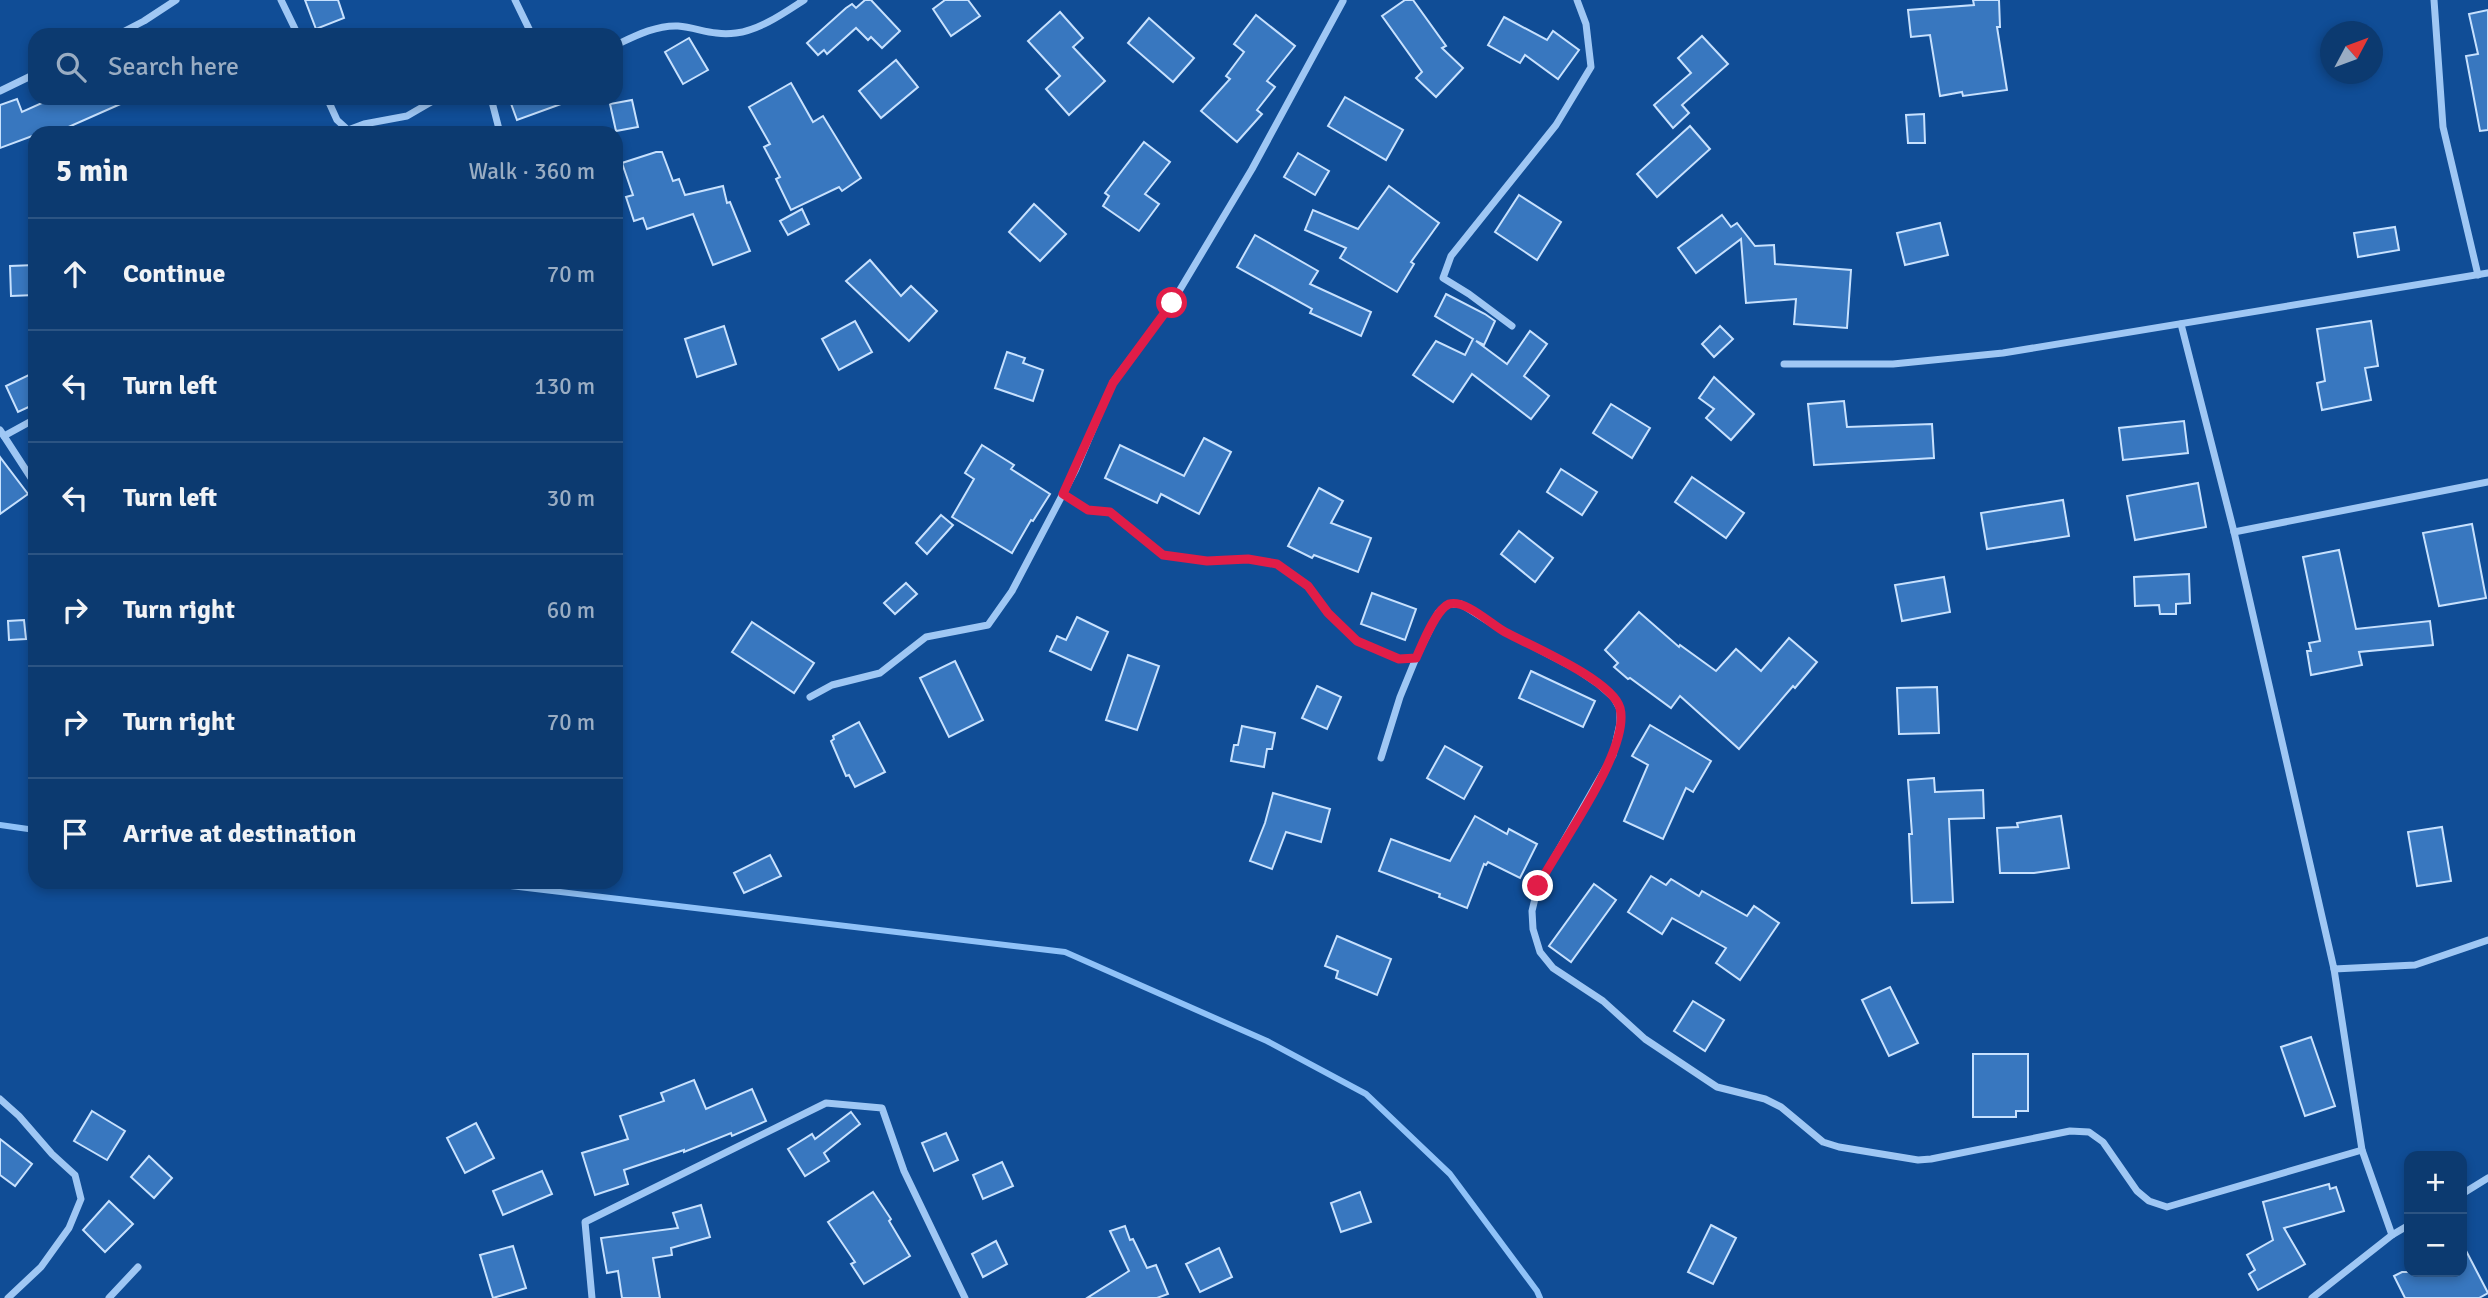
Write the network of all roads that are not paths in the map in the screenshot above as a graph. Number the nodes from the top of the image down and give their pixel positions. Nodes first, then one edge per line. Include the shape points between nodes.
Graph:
1 (176, 0) edge
2 (281, 0) edge
3 (515, 0) edge
4 (804, 0) edge
5 (1342, 0) edge
6 (1577, 0) edge
7 (2434, 0) edge
8 (131, 28) edge
9 (295, 28) edge
10 (529, 28) edge
11 (623, 42) edge
12 (28, 77) edge
13 (0, 91) edge
14 (330, 105) edge
15 (427, 105) edge
16 (493, 105) edge
17 (344, 126) edge
18 (359, 126) edge
19 (498, 126) edge
20 (2488, 273) edge
21 (2478, 275) junction
22 (2181, 324) junction
23 (1512, 326) dead end
24 (1784, 364) dead end
25 (28, 422) edge
26 (2, 433) edge
27 (28, 473) edge
28 (2488, 482) edge
29 (2234, 532) junction
30 (810, 697) dead end
31 (1381, 758) dead end
32 (2488, 940) edge
33 (2334, 969) junction
34 (0, 1099) edge
35 (2362, 1150) junction
36 (2488, 1178) edge
37 (2467, 1191) edge
38 (2404, 1228) edge
39 (2392, 1235) junction
40 (138, 1267) dead end
41 (8, 1298) edge
42 (109, 1298) edge
43 (592, 1298) edge
44 (965, 1298) edge
45 (2312, 1298) edge

1 - 8 street
2 - 9 street
3 - 10 street
4 - 11 street via 776,18 738,33 709,34 677,26 646,31
5 - 30 street via 1252,169 1172,303 1113,383 1063,494 1012,592 988,625 926,637 880,673 832,685
6 - 23 street via 1586,24 1591,67 1556,125 1451,256 1443,278
7 - 21 street via 2443,127
12 - 13 street
14 - 17 street
15 - 18 street via 407,117
16 - 19 street
20 - 21 street
21 - 22 street
22 - 24 street via 1893,364
22 - 29 street
25 - 26 street
26 - 27 street
28 - 29 street
29 - 33 street
31 - 35 street via 1416,658 1438,613 1449,604 1461,604 1578,670 1614,698 1620,723 1613,755 1538,886 1532,911 1540,952 1553,968 1603,1001 1645,1039 1717,1087 1781,1107 1824,1142 1931,1160 2070,1131 2089,1132 2103,1142 2137,1191 2167,1207
32 - 33 street via 2415,965
33 - 35 street
34 - 41 street via 75,1175 81,1199 69,1227 41,1267
35 - 39 street
36 - 37 street
38 - 39 street
39 - 45 street
40 - 42 street
43 - 44 street via 585,1222 825,1103 882,1108 904,1171

